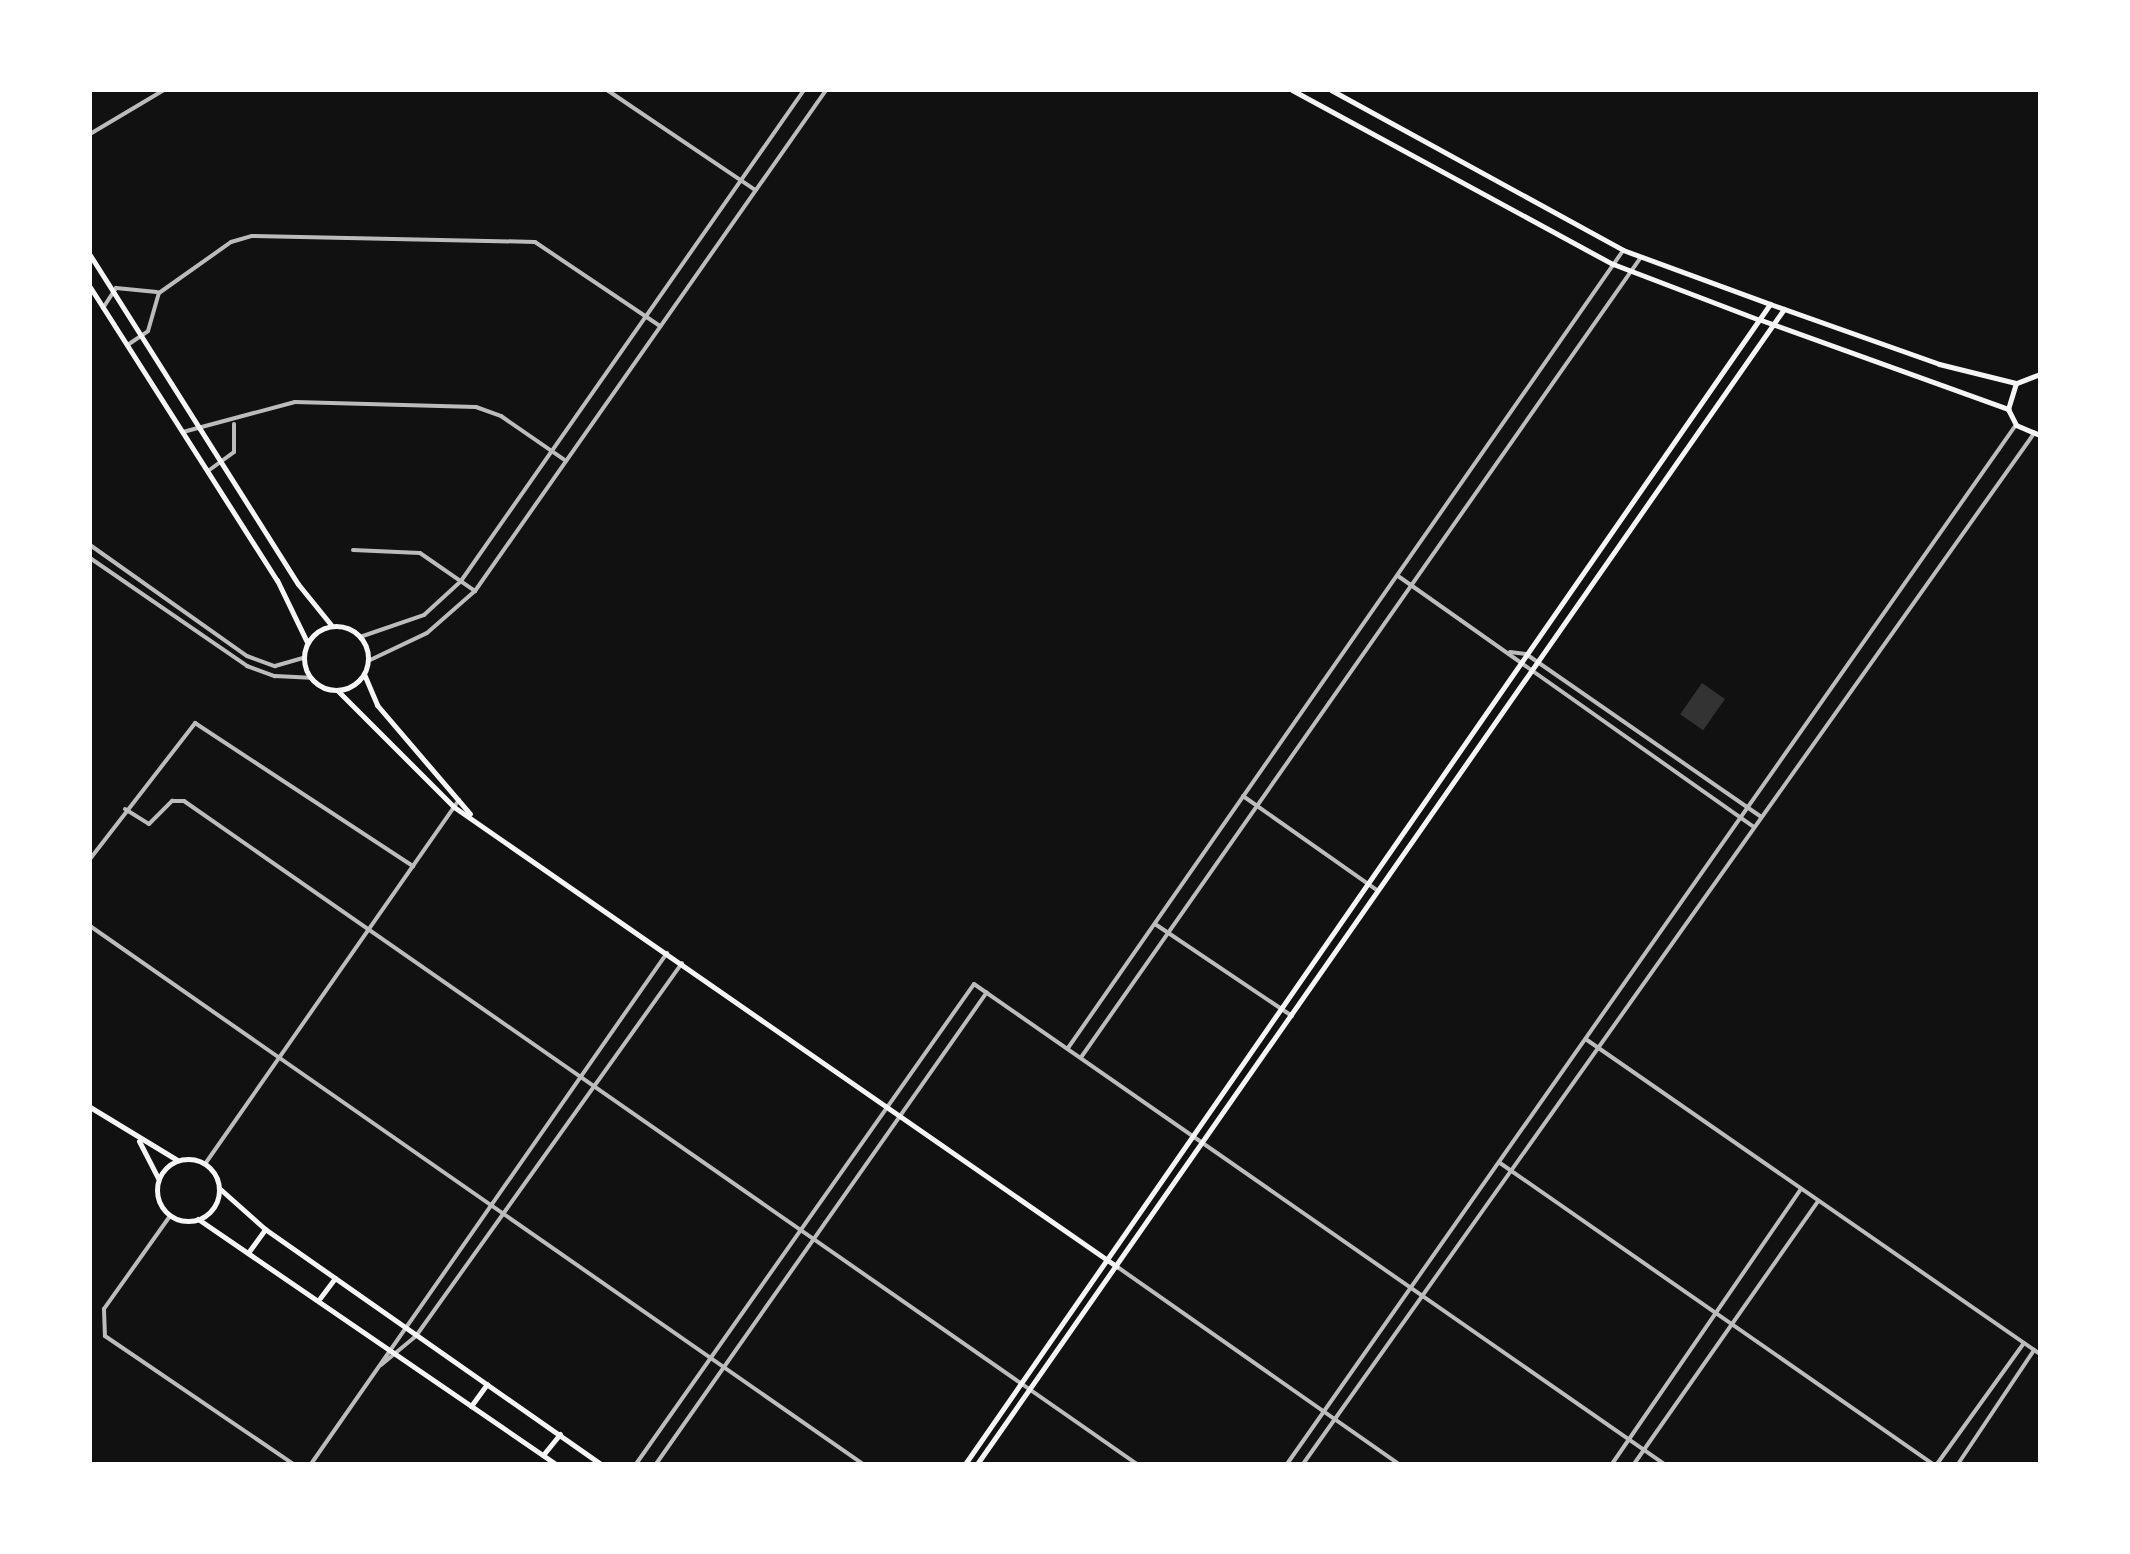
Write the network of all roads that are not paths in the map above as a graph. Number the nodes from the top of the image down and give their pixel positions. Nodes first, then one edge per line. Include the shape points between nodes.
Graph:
1 (164, 90) edge
2 (607, 90) edge
3 (804, 90) edge
4 (826, 90) edge
5 (1292, 90) edge
6 (1330, 90) edge
7 (90, 134) edge
8 (742, 181) junction
9 (755, 190) junction
10 (1624, 250) junction
11 (90, 255) edge
12 (1641, 257) junction
13 (1613, 264) junction
14 (1630, 272) junction
15 (90, 287) edge
16 (112, 290) junction
17 (159, 293) junction
18 (1770, 304) junction
19 (103, 308) junction
20 (1784, 310) junction
21 (648, 317) junction
22 (1760, 320) junction
23 (1774, 324) junction
24 (660, 326) junction
25 (142, 338) junction
26 (127, 345) junction
27 (1556, 346) junction
28 (1570, 356) junction
29 (2040, 374) edge
30 (2016, 383) junction
31 (2008, 409) junction
32 (234, 422) junction
33 (2016, 425) junction
34 (198, 426) junction
35 (183, 432) junction
36 (2037, 435) edge
37 (552, 451) junction
38 (566, 461) junction
39 (223, 462) junction
40 (1984, 470) junction
41 (208, 471) junction
42 (1997, 477) junction
43 (90, 545) edge
44 (353, 550) dead end
45 (90, 558) edge
46 (1396, 574) junction
47 (462, 581) junction
48 (1409, 583) junction
49 (475, 591) junction
50 (185, 610) junction
51 (179, 619) junction
52 (332, 626) junction
53 (360, 637) junction
54 (307, 642) junction
55 (1510, 652) junction
56 (1526, 654) junction
57 (303, 658) junction
58 (368, 661) junction
59 (1538, 663) junction
60 (1519, 664) junction
61 (275, 666) junction
62 (364, 674) junction
63 (1530, 674) junction
64 (275, 676) junction
65 (310, 678) junction
66 (1324, 679) junction
67 (1336, 688) junction
68 (338, 691) junction
69 (1243, 796) junction
70 (459, 800) junction
71 (1256, 804) junction
72 (454, 807) junction
73 (1747, 807) junction
74 (125, 809) junction
75 (1760, 816) junction
76 (1740, 817) junction
77 (472, 818) junction
78 (1753, 826) junction
79 (90, 859) edge
80 (1198, 860) junction
81 (413, 866) junction
82 (1210, 869) junction
83 (1368, 883) junction
84 (1378, 891) junction
85 (1155, 924) junction
86 (90, 926) edge
87 (368, 932) junction
88 (1166, 932) junction
89 (667, 953) junction
90 (682, 963) junction
91 (987, 992) junction
92 (1282, 1009) junction
93 (1292, 1016) junction
94 (1587, 1040) junction
95 (1068, 1048) junction
96 (1598, 1048) junction
97 (280, 1054) junction
98 (1082, 1057) junction
99 (581, 1076) junction
100 (595, 1085) junction
101 (886, 1108) junction
102 (91, 1110) edge
103 (899, 1118) junction
104 (1193, 1137) junction
105 (139, 1141) junction
106 (1201, 1144) junction
107 (177, 1160) junction
108 (1500, 1163) junction
109 (205, 1164) junction
110 (1511, 1171) junction
111 (158, 1178) junction
112 (219, 1188) junction
113 (1801, 1189) junction
114 (491, 1201) junction
115 (1818, 1201) junction
116 (506, 1212) junction
117 (170, 1216) junction
118 (198, 1219) junction
119 (800, 1227) junction
120 (265, 1229) junction
121 (814, 1238) junction
122 (250, 1250) junction
123 (1109, 1260) junction
124 (1116, 1266) junction
125 (335, 1278) junction
126 (1413, 1288) junction
127 (1422, 1295) junction
128 (320, 1298) junction
129 (1715, 1312) junction
130 (1732, 1324) junction
131 (404, 1327) junction
132 (416, 1336) junction
133 (2024, 1343) junction
134 (388, 1346) junction
135 (2037, 1352) edge
136 (401, 1355) junction
137 (710, 1357) junction
138 (381, 1365) junction
139 (724, 1368) junction
140 (1021, 1383) junction
141 (487, 1384) junction
142 (1029, 1388) junction
143 (471, 1406) junction
144 (1323, 1411) junction
145 (1334, 1419) junction
146 (560, 1434) junction
147 (1629, 1440) junction
148 (1643, 1450) junction
149 (543, 1455) junction
150 (293, 1464) edge
151 (311, 1464) edge
152 (556, 1464) edge
153 (601, 1464) edge
154 (636, 1464) edge
155 (656, 1464) edge
156 (863, 1464) edge
157 (965, 1464) edge
158 (977, 1464) edge
159 (1137, 1464) edge
160 (1287, 1464) edge
161 (1303, 1464) edge
162 (1398, 1464) edge
163 (1612, 1464) edge
164 (1634, 1464) edge
165 (1664, 1464) edge
166 (1935, 1464) edge
167 (1958, 1464) edge

1 - 7 street
2 - 8 street
3 - 8 street
4 - 9 street
5 - 13 main road
6 - 10 main road
8 - 9 street
8 - 21 street
9 - 24 street
10 - 12 main road
10 - 13 street
11 - 16 main road
12 - 14 street
12 - 18 main road
13 - 14 main road
13 - 27 street
14 - 22 main road
14 - 28 street
15 - 19 main road
16 - 17 street
16 - 19 street
16 - 25 main road
17 - 21 street via 231,242 252,236 520,240 546,248
17 - 25 street
18 - 20 main road
18 - 22 main road
19 - 26 main road
20 - 23 main road
20 - 30 main road
21 - 24 street
21 - 37 street
22 - 23 main road
22 - 56 main road
23 - 31 main road
23 - 59 main road
24 - 38 street
25 - 26 street
25 - 34 main road
26 - 35 main road
27 - 28 street
27 - 46 street
28 - 48 street
29 - 30 main road
30 - 31 main road
31 - 33 main road
32 - 34 street
32 - 37 street via 295,402 476,408 501,416
32 - 39 street via 234,452
33 - 36 main road
33 - 40 street
34 - 35 street
34 - 39 main road
35 - 41 main road
36 - 42 street
37 - 38 street
37 - 47 street
38 - 49 street
39 - 41 street
39 - 52 main road via 298,584
40 - 42 street
40 - 73 street
41 - 54 main road
42 - 75 street
43 - 50 street
44 - 47 street via 420,553
45 - 51 street
46 - 48 street
46 - 66 street
47 - 49 street
47 - 53 street via 424,615
48 - 55 street
48 - 67 street
49 - 58 street via 427,634
50 - 51 street
50 - 61 street via 248,656
51 - 64 street via 247,666
52 - 53 main road
52 - 54 main road
53 - 58 main road
54 - 57 main road
55 - 56 street
55 - 60 street
56 - 59 street
56 - 60 main road
57 - 61 street
57 - 65 main road
58 - 62 main road
59 - 63 main road
59 - 73 street
60 - 63 street
60 - 83 main road
61 - 64 street
62 - 68 main road
62 - 70 main road via 377,706
63 - 76 street
63 - 84 main road
64 - 65 street
65 - 68 main road
66 - 67 street
66 - 69 street
67 - 71 street
68 - 72 main road
69 - 71 street
69 - 80 street
70 - 72 street
70 - 77 main road
71 - 82 street
71 - 83 street
72 - 77 main road
72 - 81 street
73 - 75 street
73 - 76 street
74 - 79 street
74 - 81 street via 186,729 200,724
74 - 87 street via 150,824 180,799
75 - 78 street
76 - 78 street
76 - 94 street
77 - 89 main road
78 - 96 street
80 - 82 street
80 - 85 street
81 - 87 street
82 - 88 street
83 - 84 street
83 - 92 main road
84 - 93 main road
85 - 88 street
85 - 95 street
86 - 97 street
87 - 97 street
87 - 99 street
88 - 92 street
88 - 98 street
89 - 90 main road
89 - 99 street
90 - 100 street
90 - 101 main road
91 - 95 street
91 - 101 street via 974,984
91 - 103 street
92 - 93 street
92 - 104 main road
93 - 106 main road
94 - 96 street
94 - 108 street
95 - 98 street
96 - 110 street
96 - 113 street
97 - 109 street
97 - 114 street
98 - 104 street
99 - 100 street
99 - 114 street
100 - 116 street
100 - 119 street
101 - 103 main road
101 - 119 street
102 - 105 main road
103 - 121 street
103 - 123 main road
104 - 106 street
104 - 123 main road
105 - 107 main road
105 - 111 main road
106 - 124 main road
106 - 126 street
107 - 109 main road
107 - 111 main road
108 - 110 street
108 - 126 street
109 - 112 main road
110 - 127 street
110 - 129 street
111 - 117 main road via 158,1199
112 - 118 main road via 214,1207
112 - 120 main road
113 - 115 street
113 - 129 street
114 - 116 street
114 - 131 street
115 - 130 street
115 - 133 street
116 - 132 street
116 - 137 street
117 - 118 main road
117 - 150 street via 104,1310 105,1336
118 - 122 main road
119 - 121 street
119 - 137 street
120 - 122 main road
120 - 125 main road
121 - 139 street
121 - 140 street
122 - 128 main road
123 - 124 main road
123 - 140 main road
124 - 142 main road
124 - 144 street
125 - 128 main road
125 - 131 main road
126 - 127 street
126 - 144 street
127 - 145 street
127 - 147 street
128 - 134 main road
129 - 130 street
129 - 147 street
130 - 148 street
130 - 166 street
131 - 132 main road
131 - 134 street
132 - 136 street
132 - 141 main road
133 - 135 street
133 - 166 street
134 - 136 main road
134 - 138 street
135 - 167 street
136 - 138 street
136 - 143 main road
137 - 139 street
137 - 154 street
138 - 151 street
139 - 155 street
139 - 156 street
140 - 142 street
140 - 157 main road
141 - 143 main road
141 - 146 main road
142 - 158 main road
142 - 159 street
143 - 149 main road
144 - 145 street
144 - 160 street
145 - 161 street
145 - 162 street
146 - 149 main road
146 - 153 main road
147 - 148 street
147 - 163 street
148 - 164 street
148 - 165 street
149 - 152 main road

